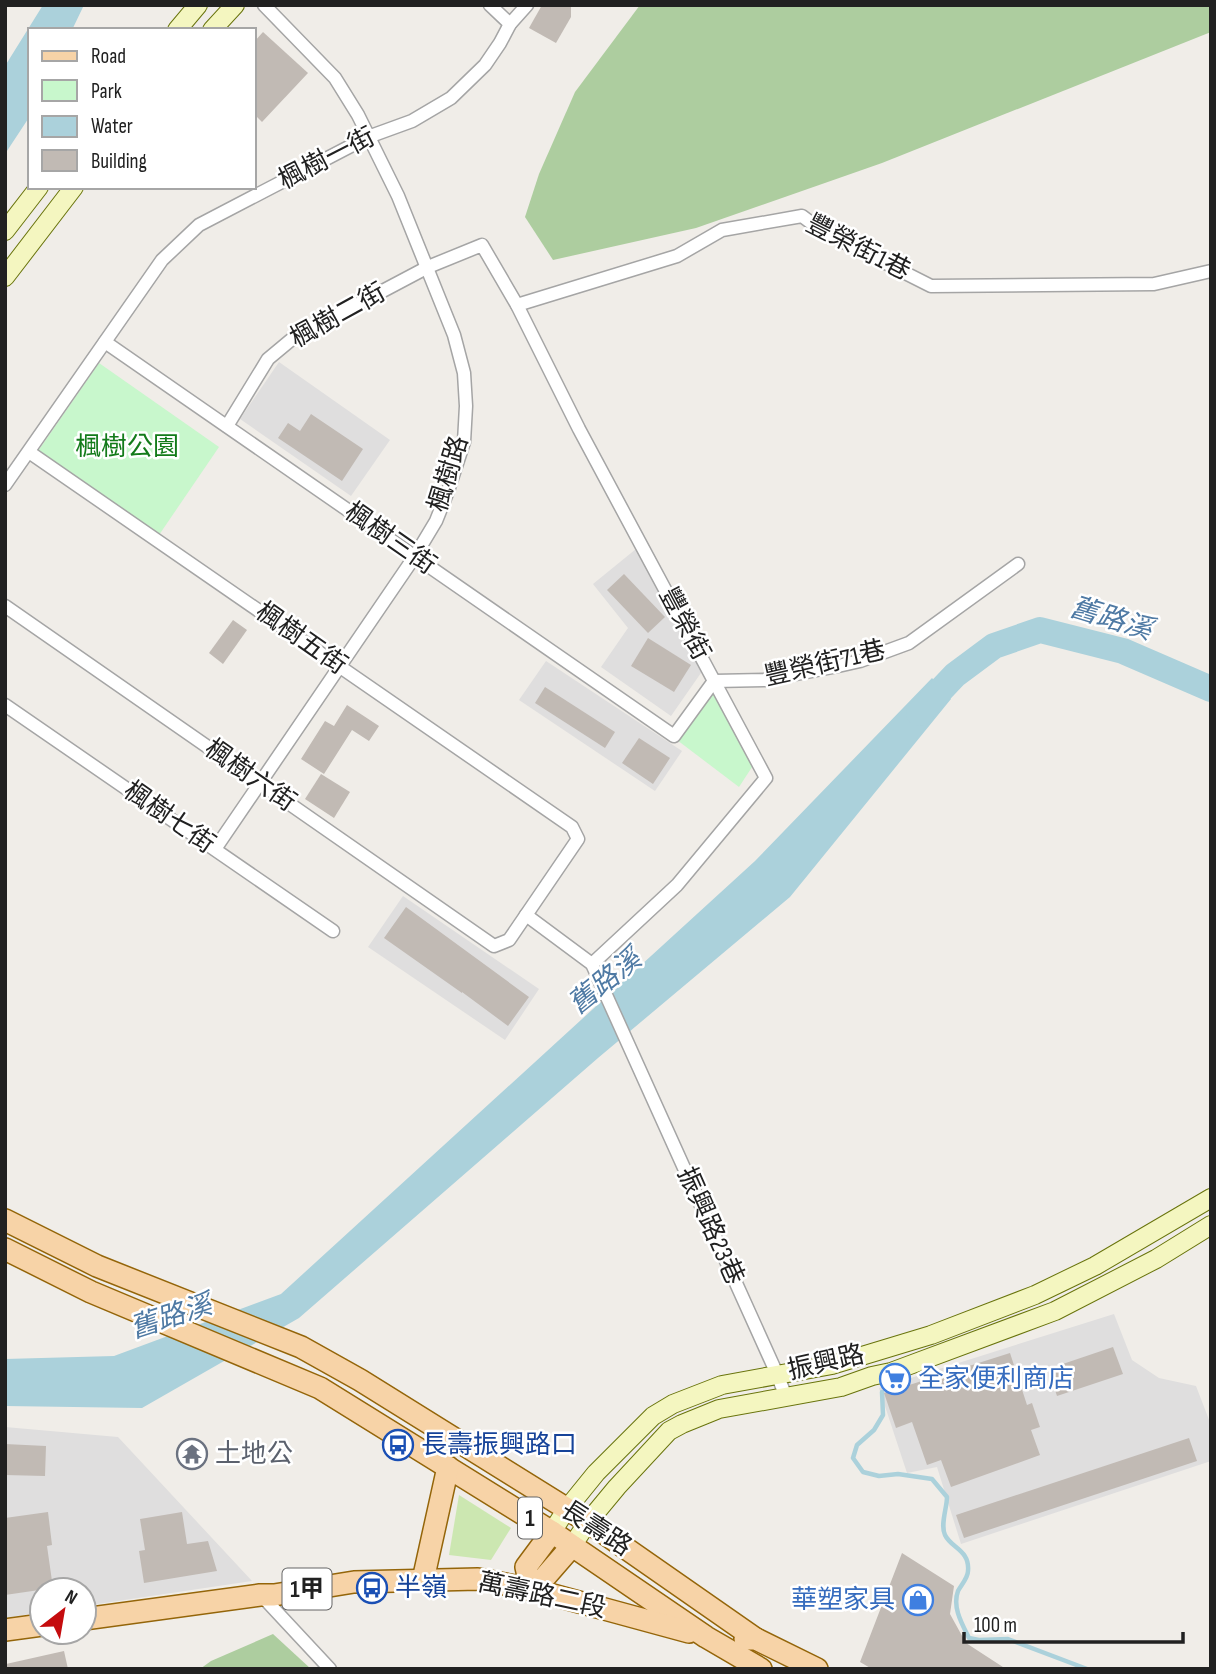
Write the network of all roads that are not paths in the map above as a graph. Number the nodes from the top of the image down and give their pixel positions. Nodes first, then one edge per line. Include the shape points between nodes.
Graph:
1 (198, 5) edge
2 (235, 5) edge
3 (264, 5) edge
4 (490, 5) edge
5 (527, 5) edge
6 (510, 24) junction
7 (179, 28) edge
8 (214, 28) edge
9 (368, 137) junction
10 (37, 189) edge
11 (72, 189) edge
12 (5, 231) edge
13 (481, 245) joint
14 (428, 267) junction
15 (1211, 271) edge
16 (5, 276) edge
17 (517, 305) junction
18 (105, 342) junction
19 (227, 426) junction
20 (29, 452) junction
21 (5, 485) edge
22 (415, 556) junction
23 (1018, 564) dead end
24 (5, 606) edge
25 (340, 666) junction
26 (714, 681) junction
27 (5, 705) edge
28 (260, 783) junction
29 (215, 849) junction
30 (526, 915) junction
31 (333, 931) dead end
32 (592, 964) junction
33 (1211, 1198) edge
34 (5, 1220) edge
35 (1211, 1226) edge
36 (5, 1249) edge
37 (777, 1374) junction
38 (786, 1397) junction
39 (448, 1466) junction
40 (566, 1510) junction
41 (588, 1522) junction
42 (552, 1532) junction
43 (572, 1546) junction
44 (423, 1580) junction
45 (531, 1589) junction
46 (260, 1595) junction
47 (98, 1617) edge
48 (28, 1627) edge
49 (5, 1630) edge
50 (706, 1637) junction
51 (757, 1639) junction
52 (330, 1669) edge
53 (761, 1669) edge
54 (817, 1669) edge

1 - 7 street
2 - 8 street
3 - 9 street, 楓樹路 via 335,78
4 - 6 street
5 - 6 street, 楓樹一街
6 - 9 street, 楓樹一街 via 485,65 451,98 412,121
9 - 14 street, 楓樹路
9 - 18 street, 楓樹一街 via 199,225 162,260
10 - 12 street
11 - 16 street
13 - 14 street, 楓樹二街
13 - 17 street, 豐榮街
14 - 19 street, 楓樹二街 via 292,339 268,359
14 - 22 street, 楓樹路 via 454,335 464,373 466,406 464,442 448,491
15 - 17 street, 豐榮街1巷 via 1154,285 931,286 822,231 802,216 722,230 677,256
17 - 26 street, 豐榮街
18 - 19 street, 楓樹三街
18 - 20 street, 楓樹一街
19 - 22 street, 楓樹三街
20 - 21 street, 楓樹一街
20 - 25 street, 楓樹五街
22 - 25 street, 楓樹路
22 - 26 street, 楓樹三街 via 674,736
23 - 26 street, 豐榮街71巷 via 909,643 838,666 765,680
24 - 28 street, 楓樹六街
25 - 28 street, 楓樹路
25 - 30 street, 楓樹五街 via 572,827 579,839
26 - 32 street, 豐榮街 via 766,778 677,885
27 - 29 street, 楓樹七街
28 - 29 street, 楓樹路
28 - 30 street, 楓樹六街 via 494,946 509,940
29 - 31 street, 楓樹七街
30 - 32 street
32 - 37 street, 振興路23巷
33 - 37 street, 振興路 via 1095,1266 1035,1295 931,1335 832,1365
34 - 40 main road, 長壽路 / 1 via 97,1266 301,1347
35 - 38 street, 振興路 via 1055,1311 842,1387
36 - 39 main road, 長壽路 / 1 via 91,1292 320,1388
37 - 38 street, 振興路23巷
37 - 40 street, 振興路 via 722,1385 653,1416
38 - 41 street, 振興路 via 719,1409 669,1432
39 - 42 main road, 長壽路 / 1
39 - 44 main road
40 - 41 main road, 長壽路 / 1
40 - 42 street, 振興路
41 - 43 street, 振興路
41 - 51 main road, 長壽路 / 1
42 - 43 main road, 長壽路 / 1
42 - 45 main road via 526,1567
43 - 45 main road
43 - 50 main road, 長壽路 / 1
44 - 45 main road, 萬壽路二段 / 1甲 via 478,1579
44 - 46 main road, 萬壽路二段 / 1甲 via 342,1583
45 - 50 main road, 萬壽路二段 / 1甲
46 - 47 main road, 萬壽路二段 / 1甲
46 - 52 street
48 - 49 main road
50 - 51 main road, 萬壽路二段 / 1甲
50 - 53 main road, 萬壽路二段 / 1
51 - 54 main road, 萬壽路二段 / 1

